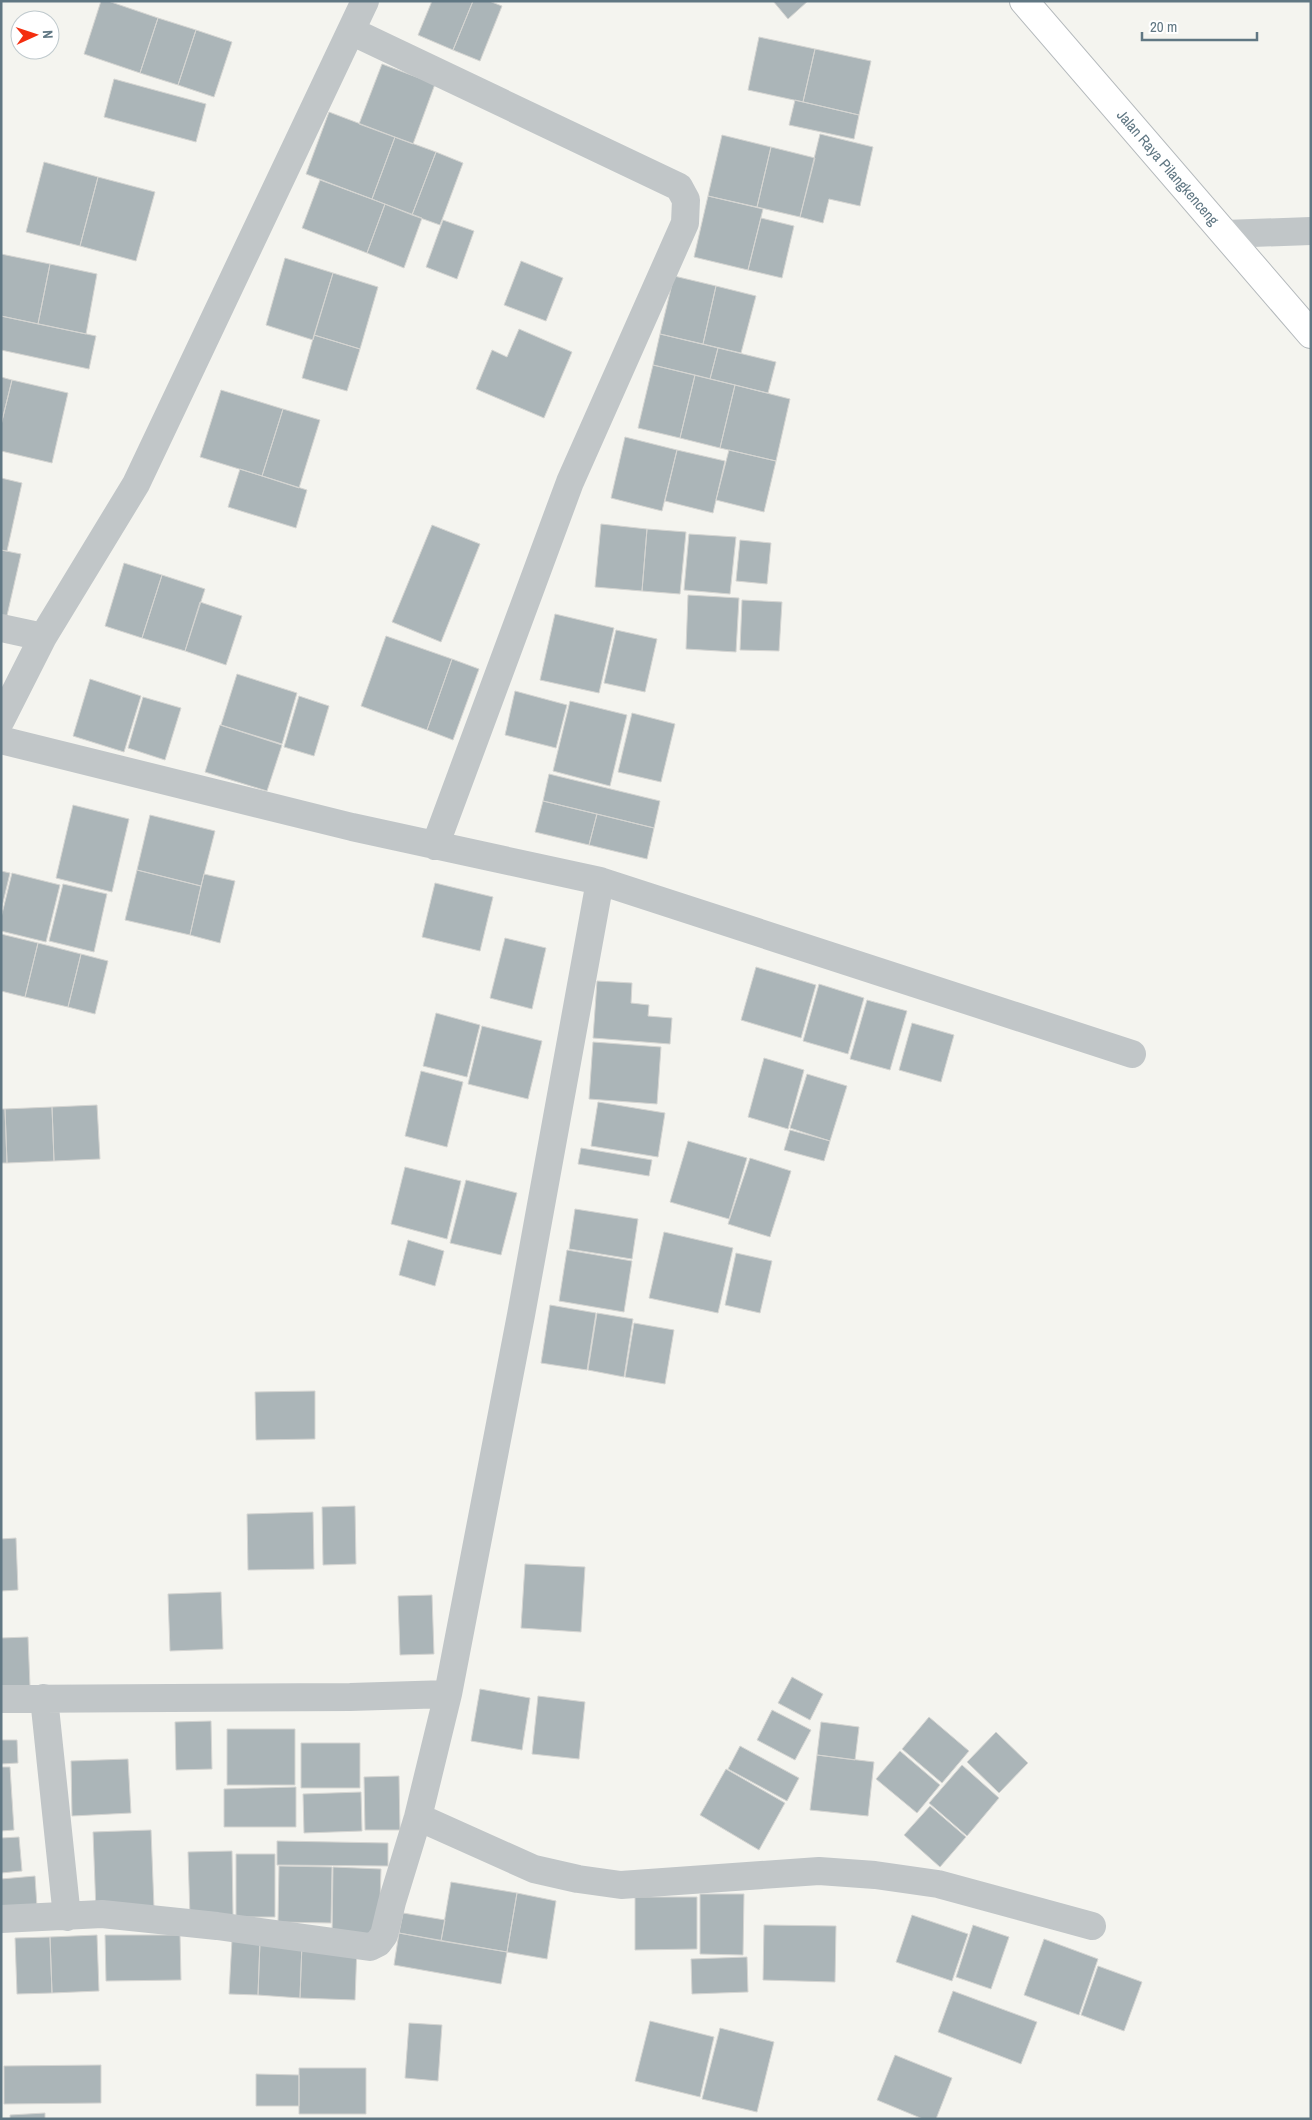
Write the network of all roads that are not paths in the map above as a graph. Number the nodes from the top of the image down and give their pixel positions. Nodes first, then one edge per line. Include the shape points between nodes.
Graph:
1 (365, 1) edge
2 (1024, 1) edge
3 (351, 31) junction
4 (1311, 231) edge
5 (1225, 234) junction
6 (1311, 334) edge
7 (1, 628) edge
8 (43, 637) junction
9 (1, 720) edge
10 (1, 740) edge
11 (435, 846) junction
12 (600, 881) junction
13 (1132, 1054) dead end
14 (448, 1694) junction
15 (44, 1698) junction
16 (1, 1699) edge
17 (418, 1816) junction
18 (67, 1917) junction
19 (1, 1920) edge
20 (1092, 1926) dead end

1 - 3 street
2 - 5 main road, Jalan Raya Pilangkenceng
3 - 8 street via 136,484
3 - 11 street via 679,187 686,200 686,223 570,482
4 - 5 street
5 - 6 main road, Jalan Raya Pilangkenceng
7 - 8 street
8 - 9 street
10 - 11 street
11 - 12 street
12 - 13 street
12 - 14 street
14 - 15 street
14 - 17 street
15 - 16 street
15 - 18 street
17 - 18 street via 384,1935 370,1948 217,1926 102,1914
17 - 20 street via 534,1869 578,1879 621,1885 819,1871 875,1875 938,1884
18 - 19 street

